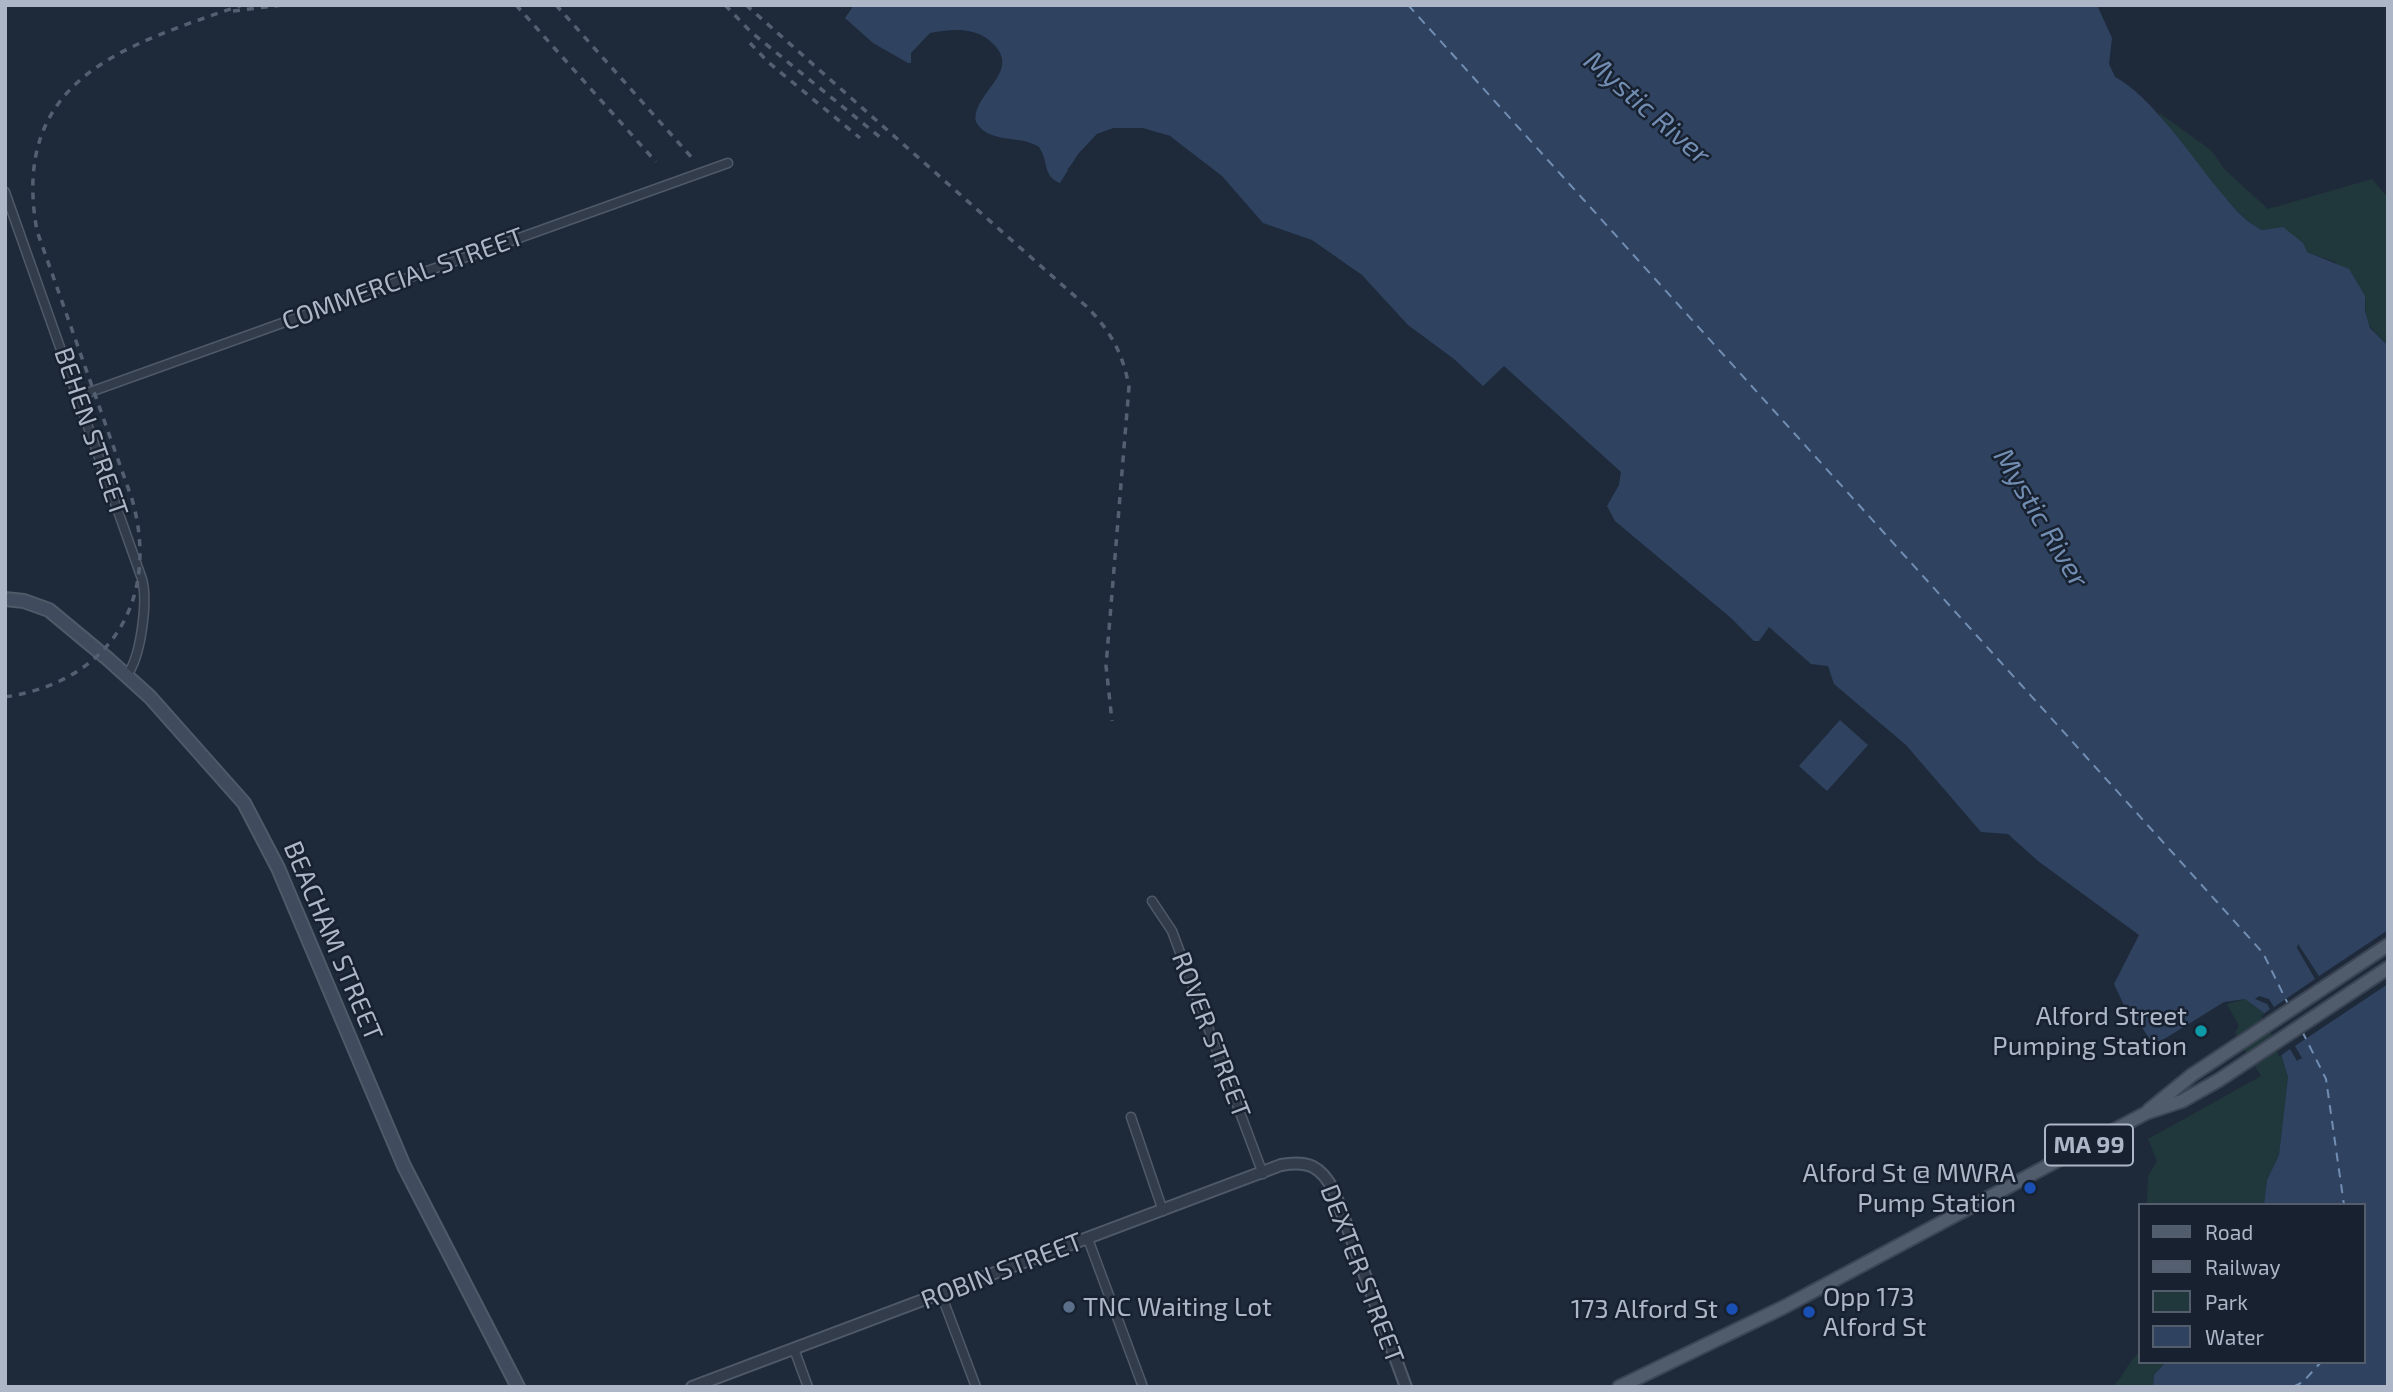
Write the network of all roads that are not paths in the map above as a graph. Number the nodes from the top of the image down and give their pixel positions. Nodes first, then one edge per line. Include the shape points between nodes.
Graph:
1 (728, 163) dead end
2 (5, 192) edge
3 (79, 396) junction
4 (5, 599) edge
5 (127, 675) junction
6 (1152, 901) dead end
7 (2388, 945) edge
8 (2388, 968) edge
9 (2146, 1113) junction
10 (1131, 1117) dead end
11 (1313, 1165) joint
12 (1263, 1174) junction
13 (1163, 1211) junction
14 (1088, 1239) junction
15 (941, 1294) junction
16 (794, 1349) junction
17 (518, 1387) edge
18 (692, 1387) edge
19 (808, 1387) edge
20 (976, 1387) edge
21 (1143, 1387) edge
22 (1406, 1387) edge
23 (1619, 1387) edge

1 - 3 street, COMMERCIAL STREET
2 - 3 street, BEHEN STREET
3 - 5 street, BEHEN STREET via 144,585 137,657
4 - 5 main road, BEACHAM STREET via 49,610
5 - 17 main road, BEACHAM STREET via 216,768 253,818 400,1158
6 - 12 street, ROVER STREET via 1172,931
7 - 9 main road, MA 99 via 2192,1075
8 - 9 main road, MA 99 via 2197,1093
9 - 23 main road, MA 99 via 1808,1295
10 - 13 street
11 - 12 street, ROBIN STREET via 1299,1162
11 - 22 street, DEXTER STREET via 1334,1191
12 - 13 street, ROBIN STREET
13 - 14 street, ROBIN STREET
14 - 15 street, ROBIN STREET
14 - 21 street
15 - 16 street, ROBIN STREET
15 - 20 street
16 - 18 street, ROBIN STREET
16 - 19 street

